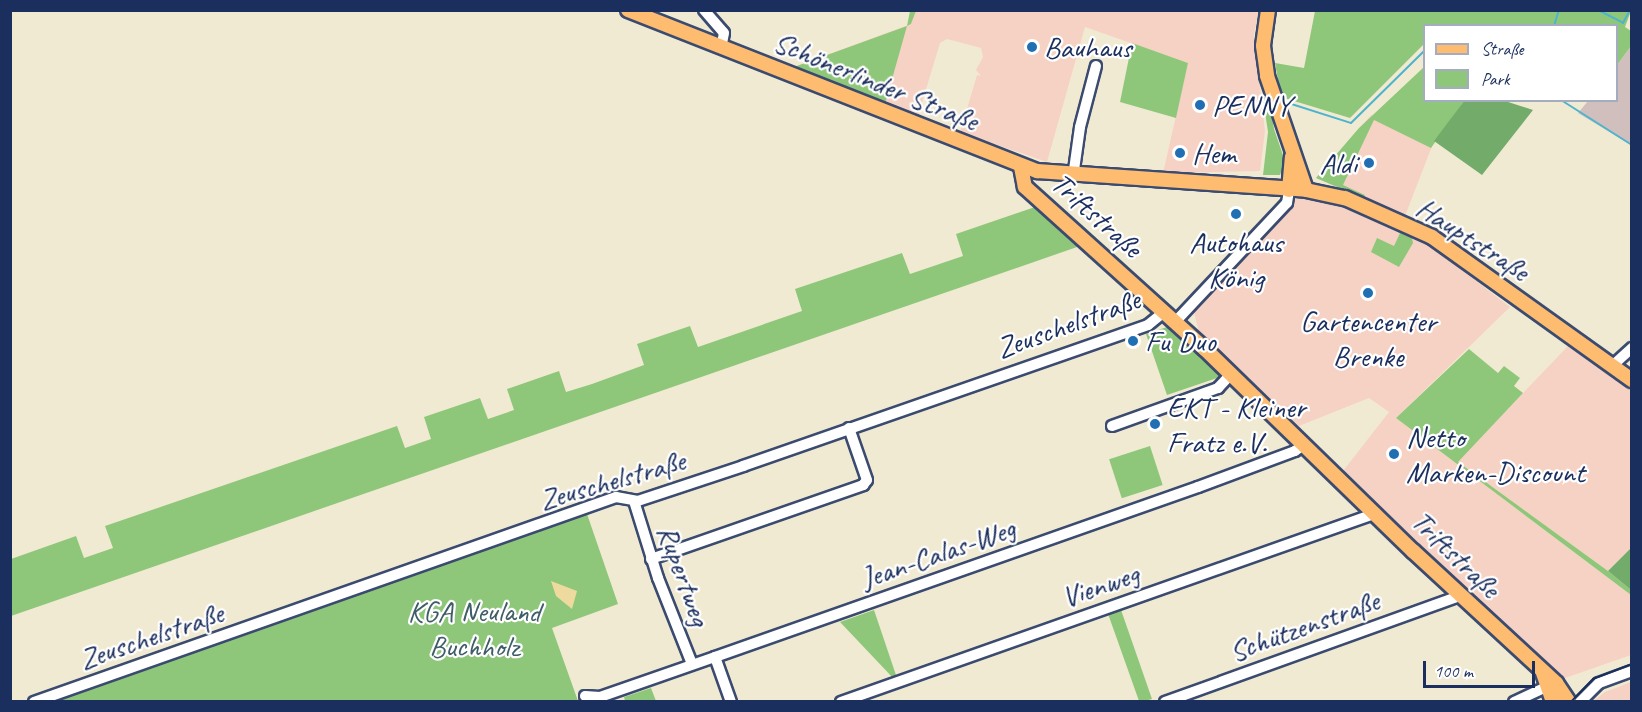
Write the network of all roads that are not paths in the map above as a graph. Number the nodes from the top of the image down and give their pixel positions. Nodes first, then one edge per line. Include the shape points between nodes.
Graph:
1 (628, 10) edge
2 (704, 10) edge
3 (1268, 10) edge
4 (721, 48) junction
5 (1096, 66) dead end
6 (1292, 157) junction
7 (1021, 167) junction
8 (1073, 177) junction
9 (1289, 190) junction
10 (1306, 190) junction
11 (1165, 311) junction
12 (1176, 321) junction
13 (1632, 348) edge
14 (1612, 366) junction
15 (1231, 374) junction
16 (1632, 380) edge
17 (1112, 426) dead end
18 (849, 428) junction
19 (1303, 445) junction
20 (634, 501) junction
21 (1374, 514) junction
22 (651, 559) junction
23 (1460, 596) junction
24 (715, 657) junction
25 (692, 664) junction
26 (1632, 671) edge
27 (1553, 694) edge
28 (585, 696) dead end
29 (34, 702) edge
30 (730, 702) edge
31 (841, 702) edge
32 (1165, 702) edge
33 (1514, 702) edge
34 (1569, 702) edge
35 (1580, 702) edge

1 - 4 main road, Schönerlinder Straße
2 - 4 street via 724,33
3 - 6 main road via 1264,57
4 - 7 main road, Schönerlinder Straße
5 - 8 street via 1080,127
6 - 9 main road
6 - 10 main road via 1298,162
7 - 8 main road, Schönerlinder Straße
7 - 11 main road, Triftstraße via 1025,187
8 - 9 main road, Schönerlinder Straße
9 - 10 main road, Hauptstraße
9 - 12 street via 1287,203
10 - 14 main road, Hauptstraße via 1345,198 1432,237
11 - 12 main road, Triftstraße
11 - 18 street, Zeuschelstraße via 1148,325
12 - 15 main road, Triftstraße
13 - 14 street
14 - 16 main road, Hauptstraße
15 - 17 street via 1218,388
15 - 19 main road, Triftstraße
18 - 20 street, Zeuschelstraße
18 - 22 street via 867,480 863,485
19 - 21 main road, Triftstraße
19 - 24 street, Jean-Calas-Weg via 1198,487
20 - 22 street, Rupertweg
20 - 29 street, Zeuschelstraße via 616,497
21 - 23 main road, Triftstraße
21 - 31 street, Vienweg
22 - 25 street, Rupertweg
23 - 27 main road, Triftstraße via 1542,671
23 - 32 street, Schützenstraße
24 - 25 street, Jean-Calas-Weg
24 - 30 street, Rupertweg
25 - 28 street, Jean-Calas-Weg via 600,697
26 - 35 street via 1599,683
27 - 33 street
27 - 34 main road, Triftstraße

